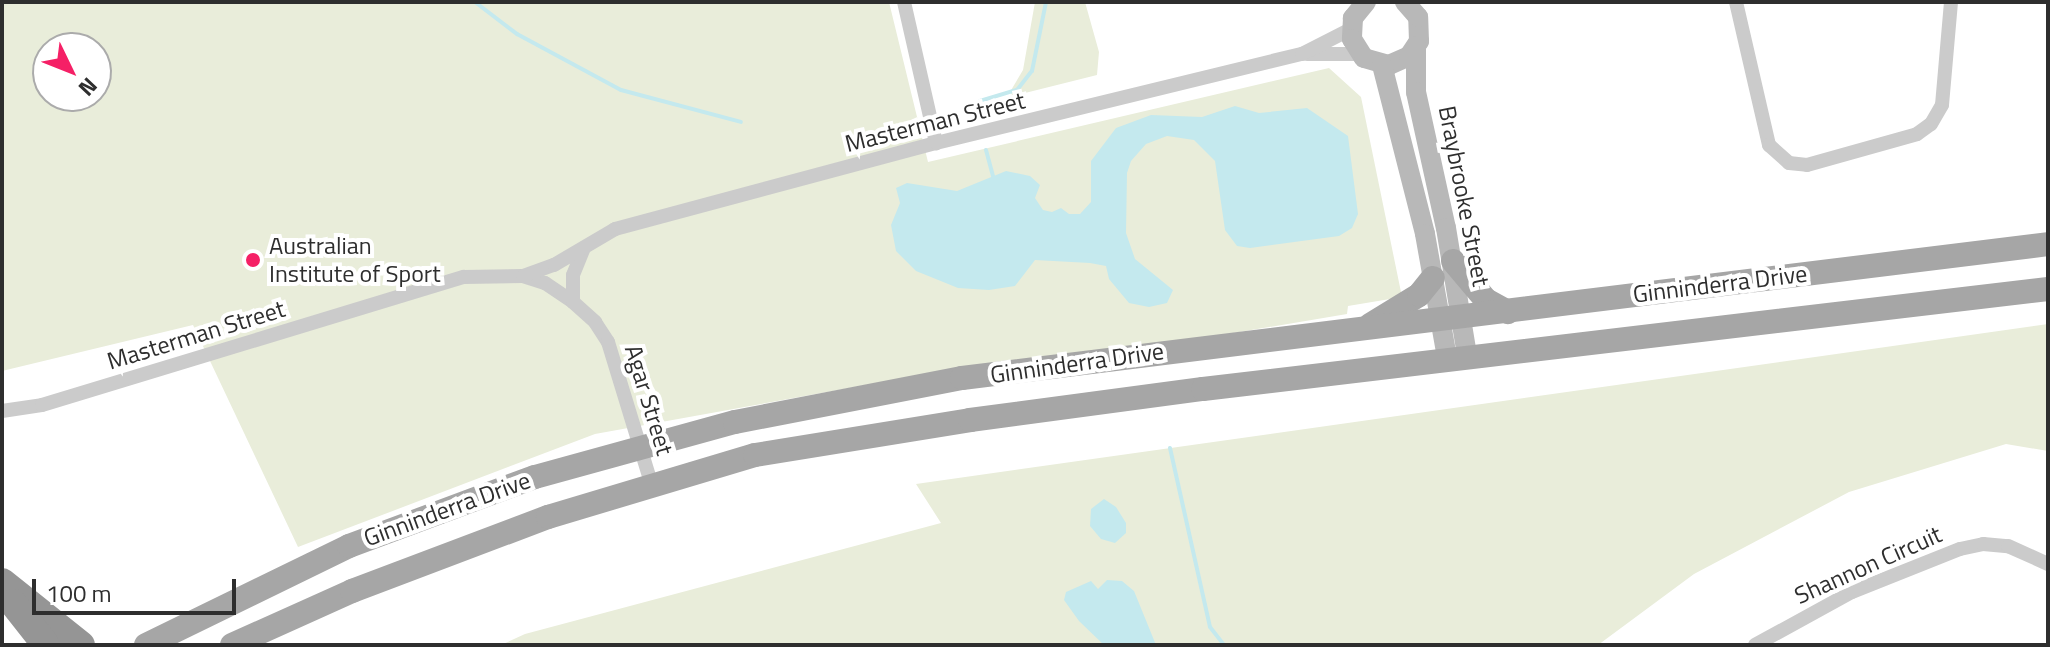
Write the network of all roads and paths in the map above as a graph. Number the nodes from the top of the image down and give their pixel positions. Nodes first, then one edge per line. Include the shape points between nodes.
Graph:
1 (904, 2) edge
2 (1736, 2) edge
3 (1951, 2) edge
4 (1407, 3) edge
5 (1361, 4) edge
6 (1351, 29) junction
7 (1416, 46) junction
8 (1302, 54) junction
9 (1360, 54) junction
10 (1382, 65) junction
11 (936, 143) junction
12 (2048, 244) edge
13 (584, 248) junction
14 (1453, 261) junction
15 (523, 276) junction
16 (1433, 278) junction
17 (2048, 289) edge
18 (573, 302) junction
19 (1508, 312) junction
20 (1452, 318) junction
21 (1364, 328) junction
22 (1457, 357) junction
23 (2, 411) edge
24 (640, 447) junction
25 (652, 486) junction
26 (2048, 564) edge
27 (2, 582) edge
28 (2, 590) edge
29 (46, 645) edge
30 (81, 645) edge
31 (146, 645) edge
32 (232, 645) edge
33 (1755, 645) edge

1 - 11 street
2 - 3 street via 1769,145 1789,163 1807,165 1917,134 1931,124 1942,105
4 - 7 street, Braybrooke Street via 1420,23
5 - 6 street
6 - 8 street, Masterman Street
6 - 9 street
7 - 10 street via 1400,62
7 - 14 street, Braybrooke Street via 1416,92
8 - 9 street, Masterman Street
8 - 11 street, Masterman Street
9 - 10 street
10 - 16 street, Braybrooke Street
11 - 13 street, Masterman Street via 615,229
12 - 19 main road, Ginninderra Drive
13 - 15 street, Masterman Street
13 - 18 street via 573,275
14 - 19 main road via 1486,300
14 - 20 street, Braybrooke Street
15 - 18 street, Agar Street
15 - 23 street, Masterman Street via 464,277 42,405
16 - 20 street, Braybrooke Street
16 - 21 main road via 1419,295
17 - 22 main road, Ginninderra Drive
18 - 24 street, Agar Street via 608,342
19 - 20 main road, Ginninderra Drive
20 - 21 main road, Ginninderra Drive
20 - 22 street, Braybrooke Street
21 - 24 main road, Ginninderra Drive via 962,378 735,422
22 - 25 main road, Ginninderra Drive via 755,455
24 - 25 street, Agar Street
24 - 31 main road, Ginninderra Drive via 535,477 349,546
25 - 32 main road, Ginninderra Drive via 548,517 366,585
26 - 33 street, Shannon Circuit via 2008,546 1960,549 1852,592
27 - 30 highway
28 - 29 highway

